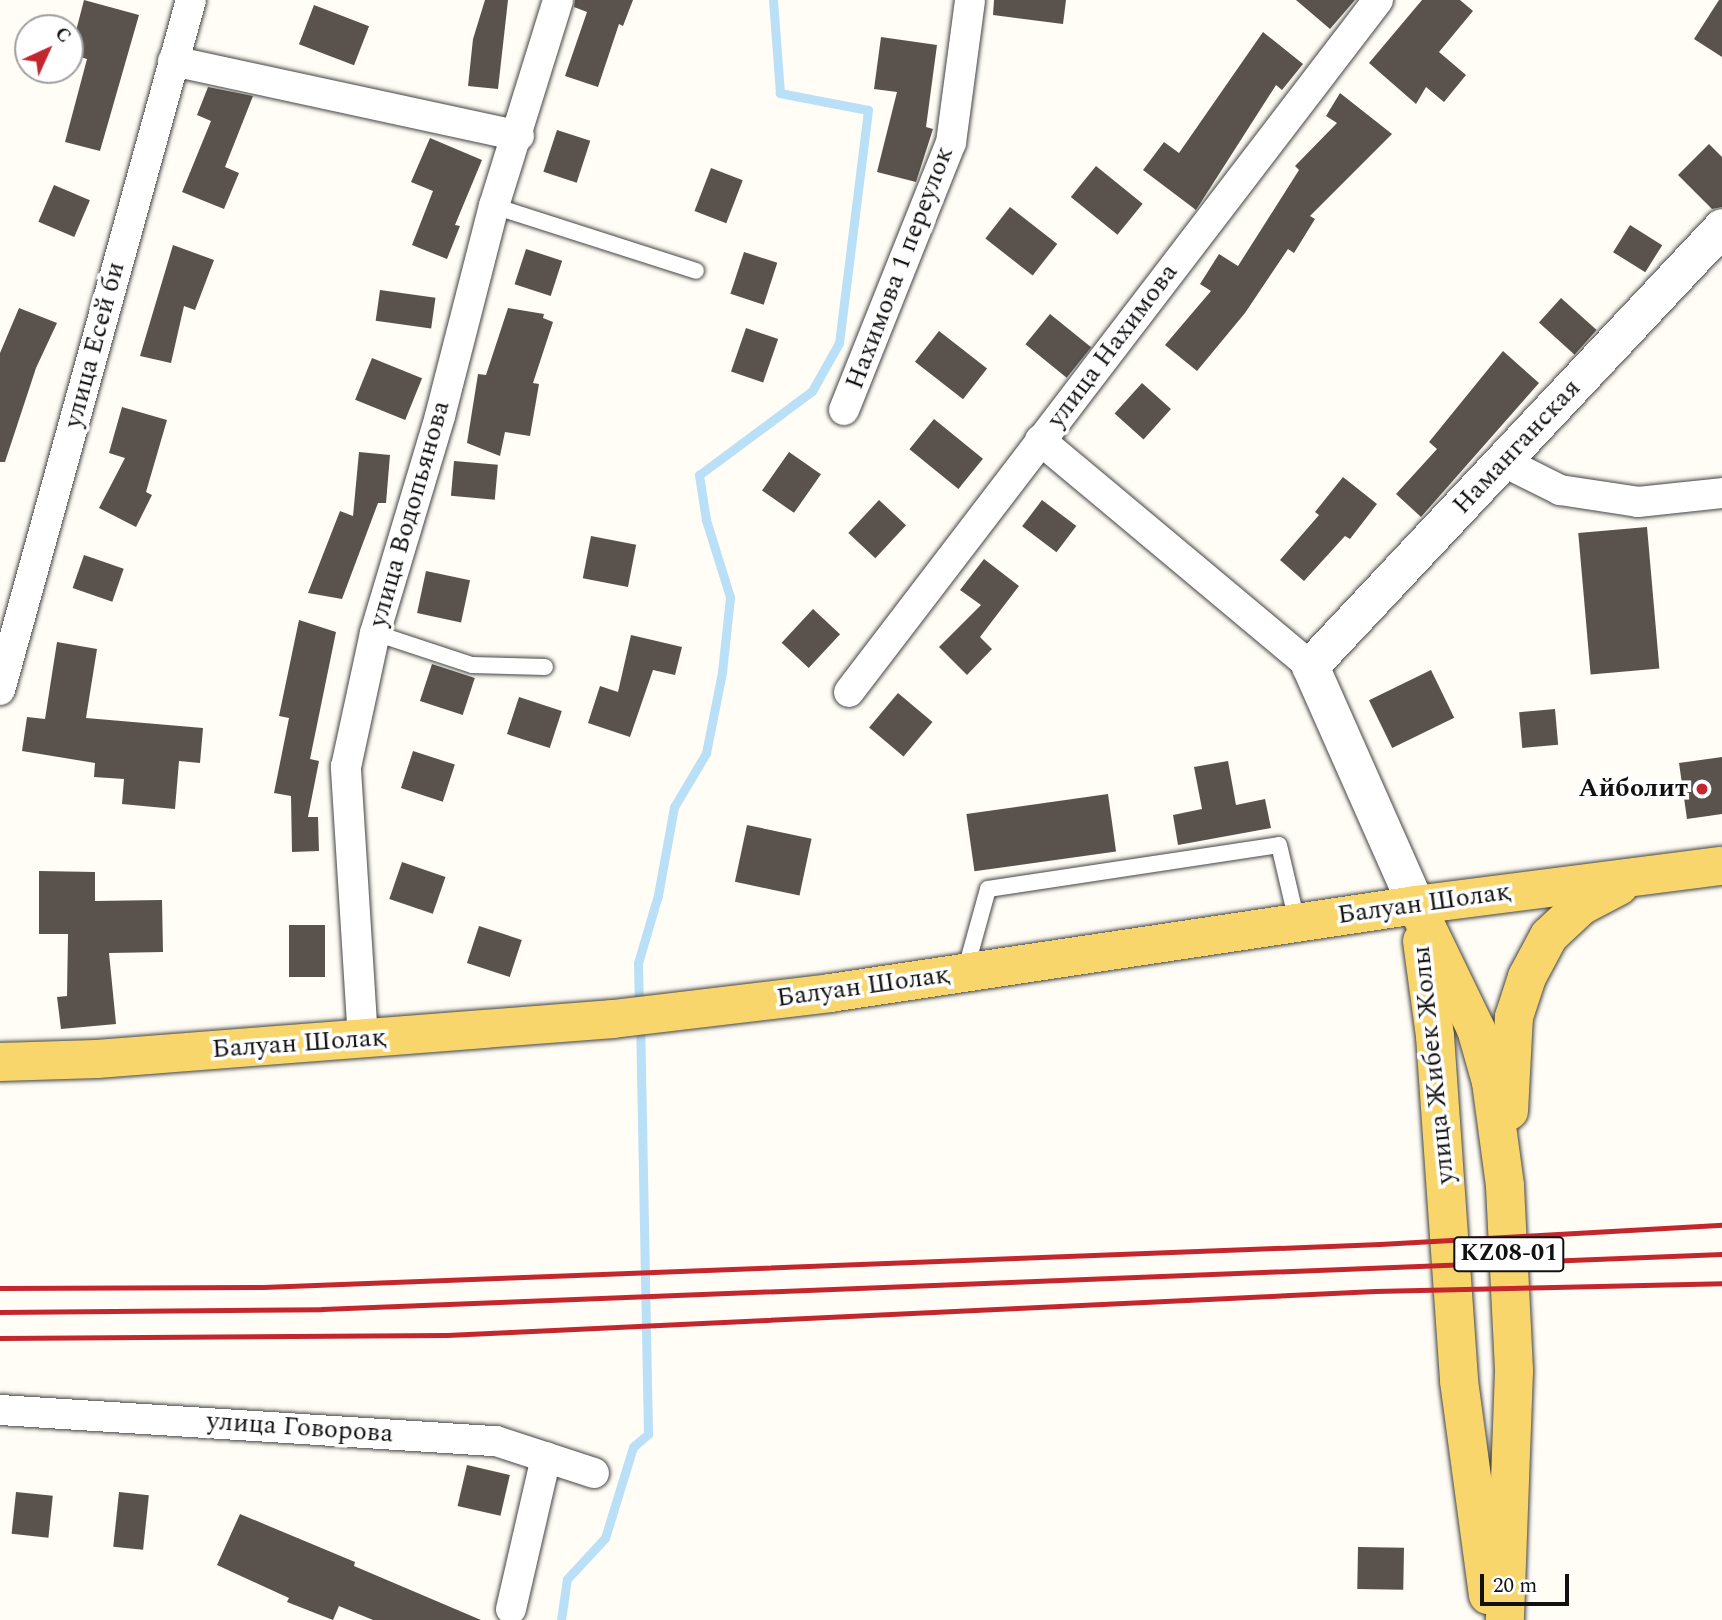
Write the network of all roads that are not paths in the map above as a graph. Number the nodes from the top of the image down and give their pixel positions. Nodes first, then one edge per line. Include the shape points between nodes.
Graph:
1 (191, 0) edge
2 (558, 0) edge
3 (970, 0) edge
4 (1378, 0) edge
5 (173, 61) junction
6 (519, 136) junction
7 (494, 206) junction
8 (1722, 227) edge
9 (696, 271) dead end
10 (844, 410) dead end
11 (1041, 440) junction
12 (1504, 462) junction
13 (1722, 493) edge
14 (375, 633) junction
15 (1310, 666) junction
16 (545, 667) dead end
17 (0, 690) edge
18 (849, 692) dead end
19 (1722, 866) edge
20 (1636, 877) junction
21 (1416, 905) junction
22 (1297, 922) junction
23 (965, 973) junction
24 (363, 1040) junction
25 (0, 1062) edge
26 (1505, 1186) junction
27 (0, 1409) edge
28 (546, 1457) junction
29 (594, 1473) dead end
30 (511, 1609) dead end
31 (1491, 1620) edge
32 (1504, 1620) edge

1 - 5 street, улица Есей би
2 - 6 street, улица Водопьянова
3 - 10 street, Нахимова 1 переулок via 951,143
4 - 11 street, улица Нахимова
5 - 6 street
5 - 17 street, улица Есей би
6 - 7 street, улица Водопьянова
7 - 9 lane
7 - 14 street, улица Водопьянова via 440,416
8 - 12 street, Наманганская
11 - 15 street
11 - 18 street, улица Нахимова
12 - 13 street via 1560,490 1638,502
12 - 15 street, Наманганская
14 - 16 lane via 472,666
14 - 24 street, улица Водопьянова via 346,767
15 - 21 street
19 - 20 main road, Балуан Шолақ
20 - 21 main road, Балуан Шолақ
20 - 26 main road, KZ08-01 via 1581,906 1549,936 1527,977 1514,1017
21 - 22 main road, Балуан Шолақ
21 - 26 main road, улица Жибек Жолы / KZ08-01 via 1476,1029 1491,1082
21 - 31 main road, улица Жибек Жолы / KZ08-01 via 1435,1036 1459,1381
22 - 23 main road, Балуан Шолақ
22 - 23 lane via 1279,845 988,889
23 - 24 main road, Балуан Шолақ via 613,1018
24 - 25 main road, Балуан Шолақ
26 - 32 main road, улица Жибек Жолы / KZ08-01 via 1514,1371
27 - 28 street, улица Говорова via 496,1441
28 - 29 street, улица Говорова
28 - 30 street

